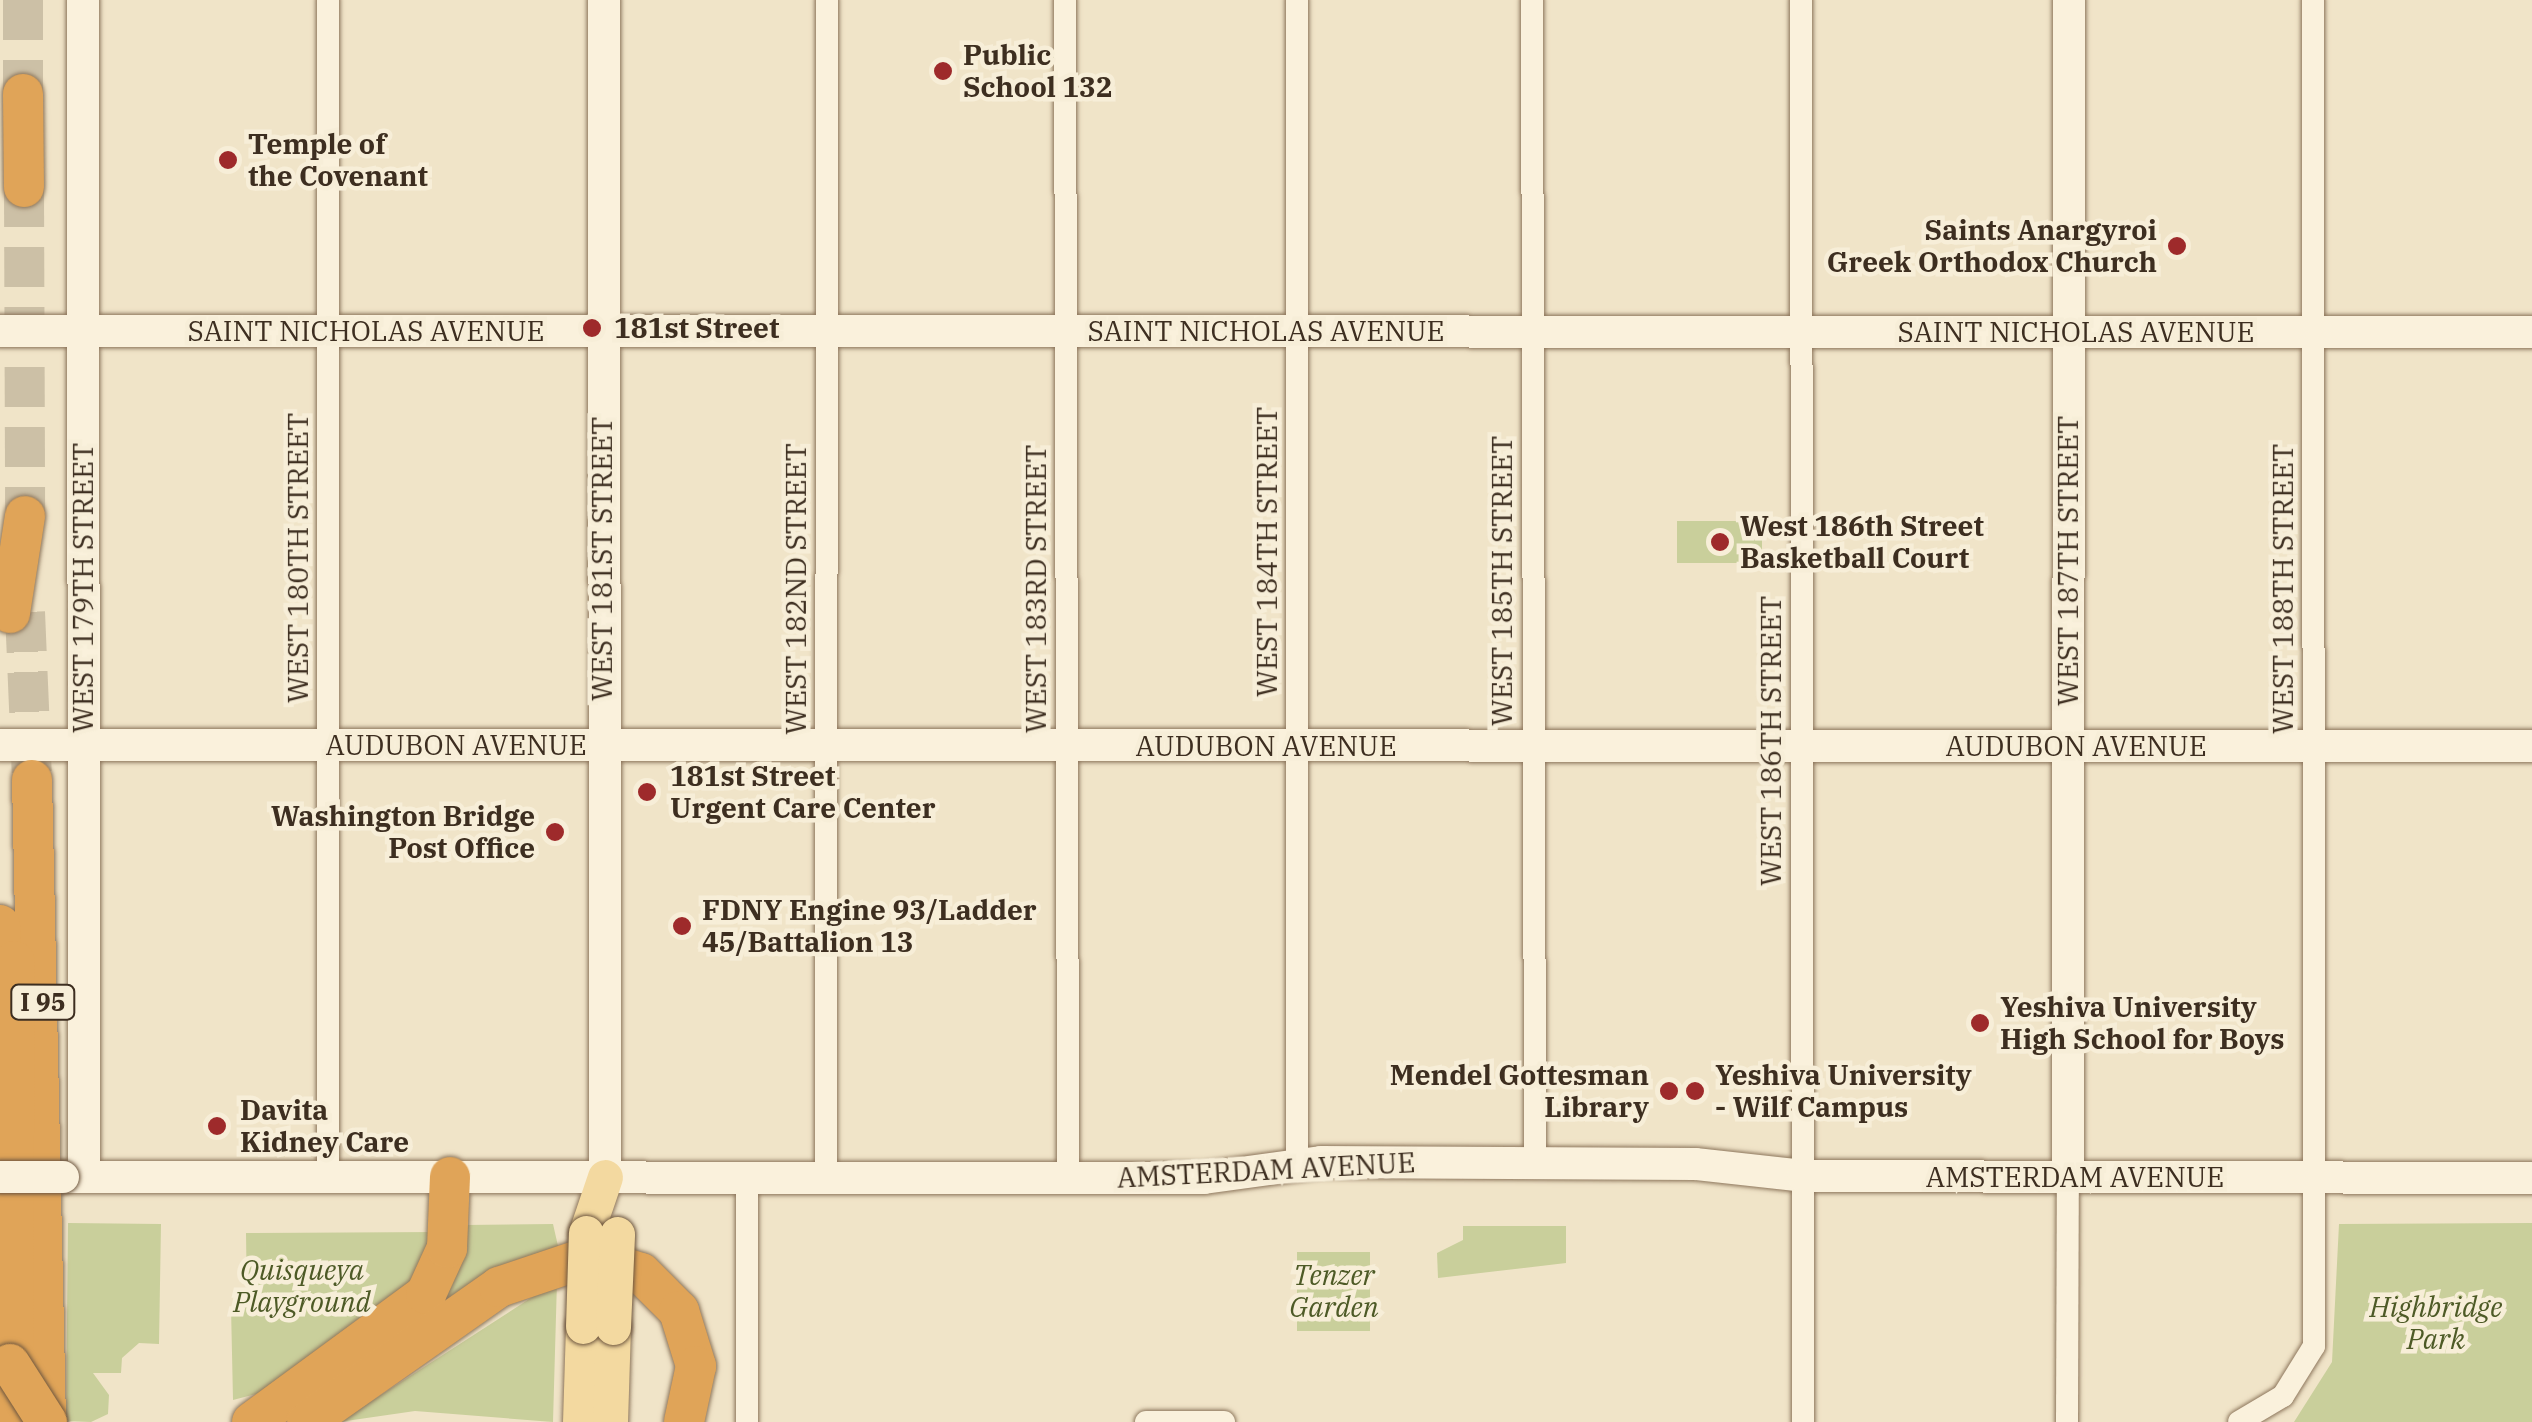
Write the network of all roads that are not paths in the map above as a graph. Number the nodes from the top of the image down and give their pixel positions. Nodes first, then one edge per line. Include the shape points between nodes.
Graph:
1 (83, 0) edge
2 (328, 0) edge
3 (604, 0) edge
4 (827, 0) edge
5 (1064, 0) edge
6 (1297, 0) edge
7 (1532, 0) edge
8 (1801, 0) edge
9 (2069, 0) edge
10 (2312, 0) edge
11 (23, 94) tunnel mouth
12 (24, 187) tunnel mouth
13 (328, 330) junction
14 (601, 330) junction
15 (0, 331) edge
16 (83, 331) junction
17 (826, 331) junction
18 (1297, 331) junction
19 (1532, 331) junction
20 (1801, 331) junction
21 (1066, 332) junction
22 (2068, 332) junction
23 (2313, 332) junction
24 (2532, 332) edge
25 (25, 516) tunnel mouth
26 (18, 613) tunnel mouth
27 (83, 745) junction
28 (327, 745) junction
29 (1297, 745) junction
30 (603, 746) junction
31 (826, 746) junction
32 (1066, 746) junction
33 (1532, 746) junction
34 (1801, 746) junction
35 (2068, 746) junction
36 (2313, 746) junction
37 (2532, 746) edge
38 (15, 768) edge
39 (0, 924) edge
40 (11, 1079) junction
41 (1535, 1163) junction
42 (1297, 1164) junction
43 (0, 1176) edge
44 (73, 1176) junction
45 (1804, 1176) junction
46 (2068, 1176) junction
47 (328, 1177) junction
48 (450, 1177) junction
49 (605, 1177) junction
50 (747, 1177) junction
51 (826, 1177) junction
52 (2315, 1177) junction
53 (1068, 1178) junction
54 (2532, 1178) edge
55 (598, 1326) junction
56 (10, 1364) junction
57 (13, 1422) edge
58 (46, 1422) edge
59 (252, 1422) edge
60 (307, 1422) edge
61 (580, 1422) edge
62 (610, 1422) edge
63 (684, 1422) edge
64 (748, 1422) edge
65 (1146, 1422) edge
66 (1224, 1422) edge
67 (1802, 1422) edge
68 (2067, 1422) edge
69 (2239, 1422) edge

1 - 16 main road, WEST 179TH STREET
2 - 13 street, WEST 180TH STREET
3 - 14 main road, WEST 181ST STREET
4 - 17 street, WEST 182ND STREET
5 - 21 street, WEST 183RD STREET
6 - 18 street, WEST 184TH STREET
7 - 19 street, WEST 185TH STREET
8 - 20 street, WEST 186TH STREET
9 - 22 main road, WEST 187TH STREET
10 - 23 street, WEST 188TH STREET
11 - 12 highway
13 - 14 main road, SAINT NICHOLAS AVENUE
13 - 16 main road, SAINT NICHOLAS AVENUE
13 - 28 street, WEST 180TH STREET
14 - 17 main road, SAINT NICHOLAS AVENUE
14 - 30 main road, WEST 181ST STREET
15 - 16 main road, SAINT NICHOLAS AVENUE
16 - 27 main road, WEST 179TH STREET
17 - 21 main road, SAINT NICHOLAS AVENUE
17 - 31 street, WEST 182ND STREET
18 - 19 main road, SAINT NICHOLAS AVENUE
18 - 21 main road, SAINT NICHOLAS AVENUE
18 - 29 street, WEST 184TH STREET
19 - 20 main road, SAINT NICHOLAS AVENUE
19 - 33 street, WEST 185TH STREET
20 - 22 main road, SAINT NICHOLAS AVENUE
20 - 34 street, WEST 186TH STREET
21 - 32 street, WEST 183RD STREET
22 - 23 main road, SAINT NICHOLAS AVENUE
22 - 35 main road, WEST 187TH STREET
23 - 24 main road, SAINT NICHOLAS AVENUE
23 - 36 street, WEST 188TH STREET
25 - 26 highway
27 - 28 main road, AUDUBON AVENUE
27 - 38 main road, AUDUBON AVENUE
27 - 44 main road, WEST 179TH STREET
28 - 30 main road, AUDUBON AVENUE
28 - 47 street, WEST 180TH STREET
29 - 32 main road, AUDUBON AVENUE
29 - 33 main road, AUDUBON AVENUE
29 - 42 street, WEST 184TH STREET
30 - 31 main road, AUDUBON AVENUE
30 - 49 main road, WEST 181ST STREET
31 - 32 main road, AUDUBON AVENUE
31 - 51 street, WEST 182ND STREET
32 - 53 street, WEST 183RD STREET
33 - 34 main road, AUDUBON AVENUE
33 - 41 street, WEST 185TH STREET
34 - 35 main road, AUDUBON AVENUE
34 - 45 street, WEST 186TH STREET
35 - 36 main road, AUDUBON AVENUE
35 - 46 main road, WEST 187TH STREET
36 - 37 main road, AUDUBON AVENUE
36 - 52 street, WEST 188TH STREET
38 - 40 highway
38 - 58 highway, I 95
39 - 40 highway
40 - 56 highway
41 - 42 main road, AMSTERDAM AVENUE
41 - 45 main road, AMSTERDAM AVENUE
42 - 53 main road, AMSTERDAM AVENUE via 1220,1177
43 - 44 main road, AMSTERDAM AVENUE, bridge
44 - 47 main road, AMSTERDAM AVENUE
45 - 46 main road, AMSTERDAM AVENUE
45 - 67 street, WEST 186TH STREET
46 - 52 main road, AMSTERDAM AVENUE
46 - 68 street, WEST 187TH STREET
47 - 48 main road, AMSTERDAM AVENUE
48 - 49 main road, AMSTERDAM AVENUE
48 - 59 highway via 447,1248 426,1294
49 - 50 main road, AMSTERDAM AVENUE
49 - 55 main road, bridge
50 - 51 main road, AMSTERDAM AVENUE
50 - 64 street
51 - 53 main road, AMSTERDAM AVENUE
52 - 54 main road, AMSTERDAM AVENUE
52 - 69 street, WEST 188TH STREET via 2314,1346 2283,1396
55 - 61 main road
55 - 62 main road
56 - 57 highway
56 - 58 highway, bridge
60 - 63 highway via 499,1287 588,1257 640,1273 679,1311 696,1366
65 - 66 street

